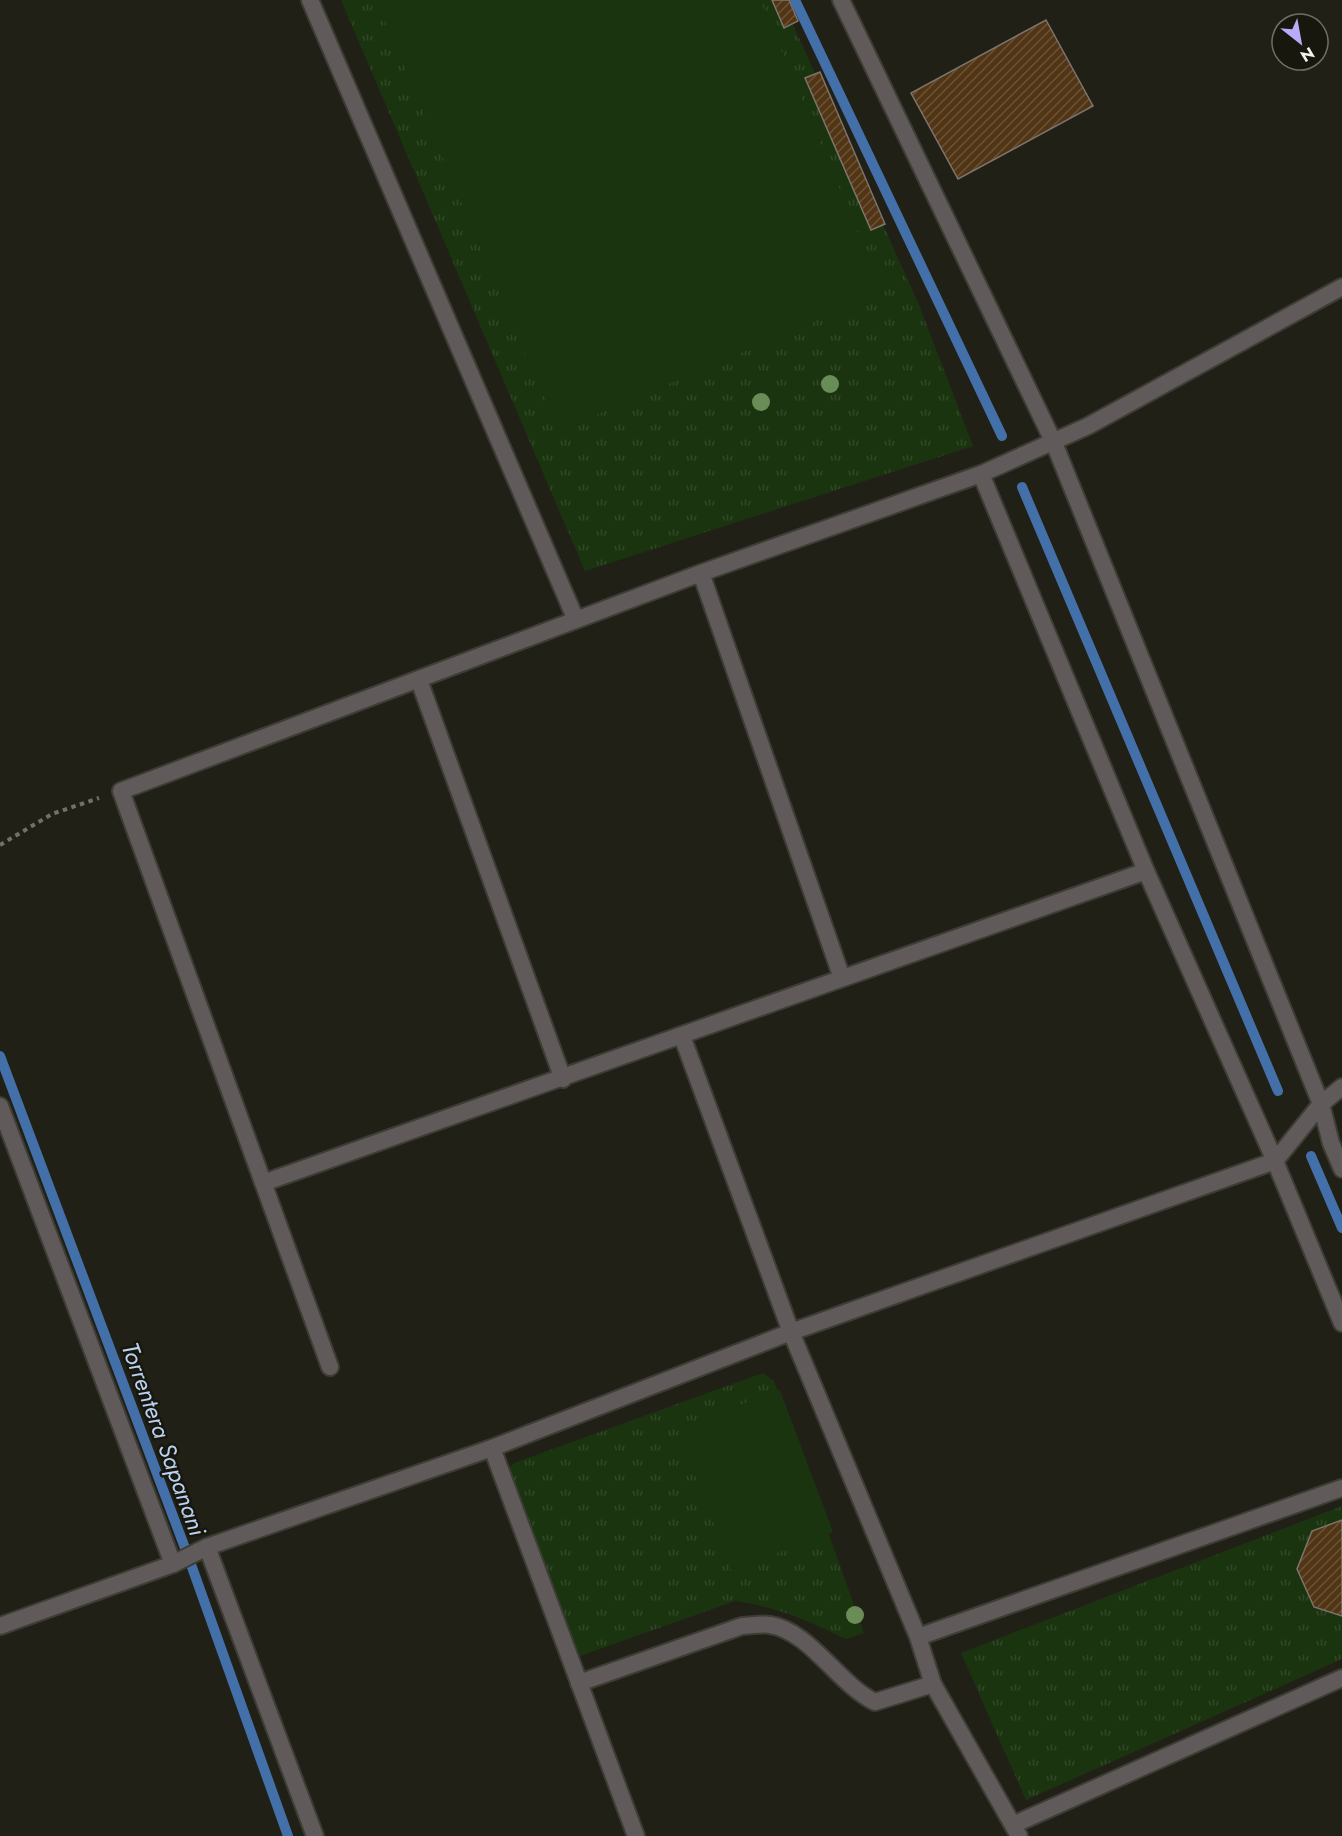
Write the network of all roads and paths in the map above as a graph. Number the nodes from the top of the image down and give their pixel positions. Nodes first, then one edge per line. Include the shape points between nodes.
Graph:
1 (310, 0) edge
2 (841, 0) edge
3 (1341, 291) edge
4 (1054, 442) junction
5 (981, 474) junction
6 (701, 573) junction
7 (576, 620) junction
8 (419, 680) junction
9 (121, 791) junction
10 (0, 845) edge
11 (1146, 871) junction
12 (842, 978) junction
13 (682, 1036) junction
14 (563, 1079) junction
15 (1342, 1087) edge
16 (1321, 1104) junction
17 (0, 1106) edge
18 (1275, 1161) junction
19 (1342, 1169) edge
20 (263, 1183) junction
21 (1342, 1323) edge
22 (791, 1332) junction
23 (330, 1367) dead end
24 (492, 1448) junction
25 (1342, 1488) edge
26 (207, 1547) junction
27 (174, 1564) junction
28 (0, 1626) edge
29 (918, 1637) junction
30 (1342, 1678) edge
31 (579, 1683) junction
32 (933, 1684) junction
33 (1017, 1830) edge
34 (315, 1836) edge
35 (636, 1836) edge

1 - 7 street
2 - 4 street
3 - 4 street
4 - 5 street
4 - 16 street
5 - 6 street
5 - 11 street
6 - 7 street
6 - 12 street
7 - 8 street
8 - 9 street
8 - 14 street
9 - 10 path via 52,814
9 - 20 street
11 - 12 street
11 - 18 street
12 - 13 street
13 - 14 street
13 - 22 street
14 - 20 street
15 - 16 street
16 - 18 street
16 - 19 street via 1330,1143
17 - 27 street
18 - 21 street
18 - 22 street
20 - 23 street
22 - 24 street
22 - 29 street
24 - 26 street
24 - 31 street
25 - 29 street
26 - 27 street
26 - 34 street
27 - 28 street
29 - 32 street
30 - 33 street
31 - 32 street via 742,1626 768,1624 783,1628 802,1641 859,1694 875,1702
31 - 35 street
32 - 33 street

